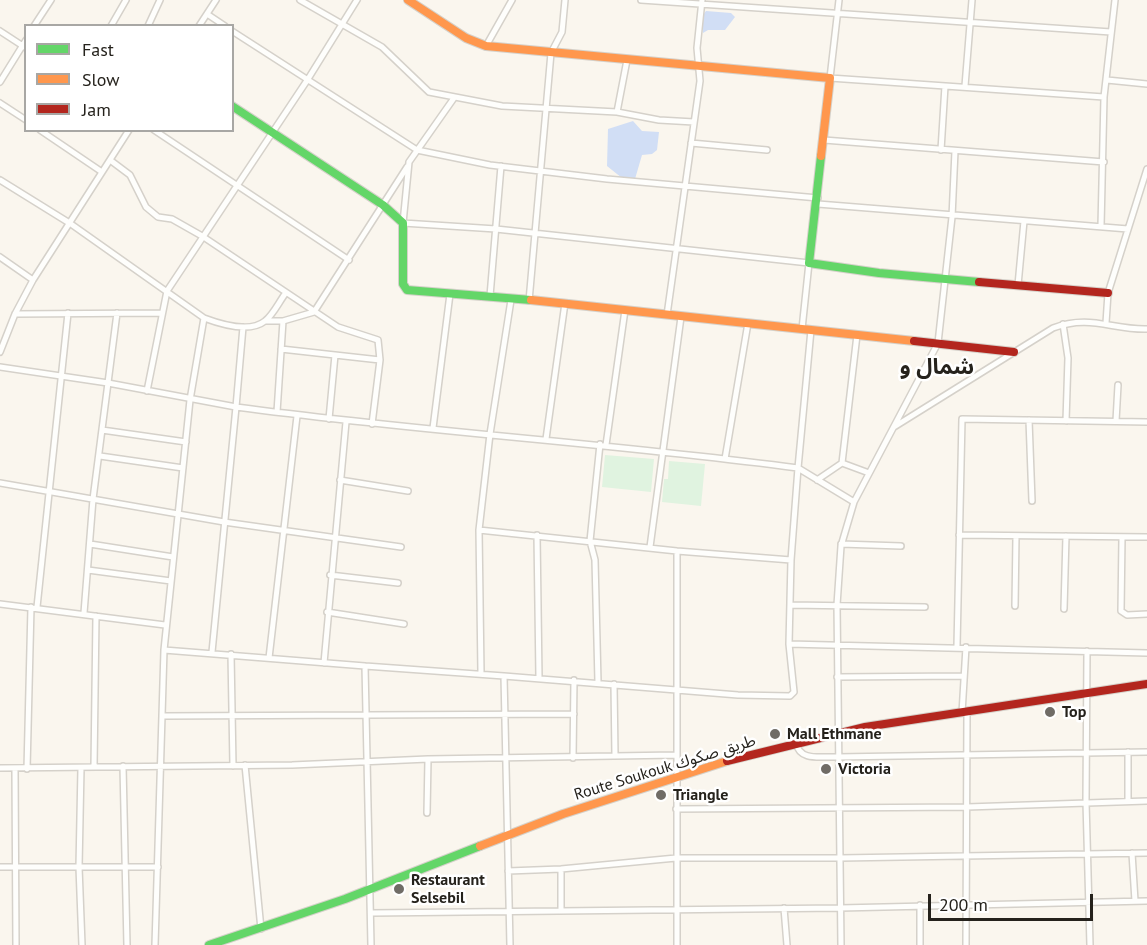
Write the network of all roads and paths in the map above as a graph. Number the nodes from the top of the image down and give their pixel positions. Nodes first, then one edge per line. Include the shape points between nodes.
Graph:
1 (51, 0) edge
2 (126, 0) edge
3 (160, 0) edge
4 (216, 0) edge
5 (300, 0) edge
6 (357, 0) edge
7 (408, 0) edge
8 (512, 0) edge
9 (565, 0) edge
10 (641, 0) edge
11 (839, 0) edge
12 (972, 0) edge
13 (1115, 0) edge
14 (701, 2) edge
15 (837, 13) junction
16 (207, 14) junction
17 (969, 21) junction
18 (35, 24) edge
19 (112, 24) edge
20 (149, 24) edge
21 (200, 24) edge
22 (222, 24) edge
23 (342, 25) junction
24 (0, 32) edge
25 (234, 32) edge
26 (1111, 32) junction
27 (486, 46) junction
28 (24, 47) edge
29 (551, 53) junction
30 (627, 60) junction
31 (698, 65) junction
32 (830, 78) junction
33 (308, 79) junction
34 (1107, 80) junction
35 (0, 81) edge
36 (1147, 84) edge
37 (945, 86) junction
38 (965, 86) junction
39 (1104, 96) junction
40 (454, 98) junction
41 (0, 103) edge
42 (234, 107) edge
43 (545, 110) junction
44 (617, 112) junction
45 (24, 119) edge
46 (694, 122) junction
47 (43, 132) edge
48 (128, 132) edge
49 (157, 132) edge
50 (272, 132) junction
51 (824, 140) junction
52 (691, 143) junction
53 (417, 150) junction
54 (767, 150) dead end
55 (941, 150) junction
56 (955, 151) junction
57 (110, 160) junction
58 (1104, 162) junction
59 (408, 165) junction
60 (501, 166) junction
61 (1147, 168) edge
62 (540, 171) junction
63 (102, 172) junction
64 (0, 180) edge
65 (237, 186) junction
66 (685, 187) junction
67 (818, 201) junction
68 (382, 205) junction
69 (952, 217) junction
70 (1024, 221) junction
71 (403, 223) junction
72 (70, 224) junction
73 (1101, 226) junction
74 (1128, 229) junction
75 (496, 230) junction
76 (535, 234) junction
77 (202, 236) junction
78 (676, 251) junction
79 (0, 257) edge
80 (349, 260) junction
81 (809, 263) junction
82 (946, 278) junction
83 (33, 280) junction
84 (1018, 285) junction
85 (166, 291) junction
86 (1108, 293) junction
87 (285, 294) junction
88 (450, 294) junction
89 (490, 296) junction
90 (511, 300) junction
91 (529, 301) junction
92 (565, 303) junction
93 (626, 310) junction
94 (314, 312) junction
95 (117, 313) junction
96 (162, 313) junction
97 (15, 314) junction
98 (68, 314) junction
99 (667, 315) junction
100 (681, 316) junction
101 (204, 318) junction
102 (266, 321) junction
103 (283, 321) junction
104 (748, 323) junction
105 (1106, 323) junction
106 (1063, 324) junction
107 (243, 327) junction
108 (1147, 328) edge
109 (802, 329) junction
110 (811, 330) junction
111 (857, 335) junction
112 (1, 341) edge
113 (938, 343) junction
114 (281, 349) junction
115 (0, 352) edge
116 (1014, 352) junction
117 (335, 355) junction
118 (380, 360) junction
119 (0, 367) edge
120 (63, 377) junction
121 (108, 383) junction
122 (1118, 385) dead end
123 (147, 391) junction
124 (190, 400) junction
125 (236, 407) junction
126 (277, 412) junction
127 (297, 416) junction
128 (329, 419) junction
129 (1029, 420) junction
130 (1066, 421) junction
131 (346, 422) junction
132 (1116, 422) junction
133 (1147, 422) edge
134 (372, 424) junction
135 (433, 428) junction
136 (893, 428) junction
137 (102, 430) junction
138 (490, 434) junction
139 (546, 439) junction
140 (186, 442) junction
141 (603, 445) junction
142 (662, 451) junction
143 (100, 456) junction
144 (725, 459) junction
145 (842, 463) junction
146 (183, 468) junction
147 (798, 468) junction
148 (869, 473) junction
149 (340, 480) junction
150 (817, 480) junction
151 (0, 483) edge
152 (49, 491) junction
153 (408, 491) dead end
154 (93, 499) junction
155 (1032, 501) dead end
156 (854, 502) junction
157 (178, 513) junction
158 (224, 522) junction
159 (284, 530) junction
160 (479, 531) junction
161 (537, 535) junction
162 (959, 535) junction
163 (1016, 536) junction
164 (1066, 536) junction
165 (334, 537) junction
166 (1122, 537) junction
167 (1147, 537) edge
168 (590, 541) junction
169 (90, 544) junction
170 (842, 544) junction
171 (901, 546) dead end
172 (401, 547) dead end
173 (650, 548) junction
174 (677, 551) junction
175 (173, 557) junction
176 (791, 560) junction
177 (88, 570) junction
178 (330, 575) junction
179 (171, 581) junction
180 (398, 583) dead end
181 (0, 604) edge
182 (790, 605) junction
183 (837, 605) junction
184 (1014, 606) dead end
185 (34, 607) junction
186 (925, 607) dead end
187 (1064, 609) dead end
188 (327, 612) junction
189 (84, 613) junction
190 (1147, 614) edge
191 (96, 616) junction
192 (404, 624) dead end
193 (165, 625) junction
194 (789, 644) junction
195 (837, 645) junction
196 (957, 646) junction
197 (966, 647) junction
198 (164, 650) junction
199 (1087, 651) junction
200 (212, 652) junction
201 (1147, 653) edge
202 (231, 654) junction
203 (269, 658) junction
204 (324, 663) junction
205 (365, 666) junction
206 (480, 673) junction
207 (504, 676) junction
208 (964, 676) junction
209 (837, 677) junction
210 (539, 678) junction
211 (574, 680) junction
212 (598, 682) junction
213 (615, 684) junction
214 (1147, 684) edge
215 (675, 690) junction
216 (1085, 692) junction
217 (965, 713) junction
218 (365, 714) junction
219 (504, 714) junction
220 (574, 714) junction
221 (163, 716) junction
222 (231, 716) junction
223 (838, 733) junction
224 (796, 743) junction
225 (1128, 752) junction
226 (1147, 752) edge
227 (1087, 753) junction
228 (966, 754) junction
229 (676, 755) junction
230 (615, 756) junction
231 (837, 757) junction
232 (573, 758) junction
233 (428, 759) junction
234 (504, 760) junction
235 (366, 762) junction
236 (160, 765) junction
237 (245, 765) junction
238 (123, 766) junction
239 (234, 766) junction
240 (94, 767) junction
241 (0, 768) edge
242 (81, 768) junction
243 (15, 769) junction
244 (27, 769) junction
245 (676, 778) junction
246 (1128, 801) junction
247 (1147, 801) edge
248 (1086, 802) junction
249 (967, 807) junction
250 (839, 808) junction
251 (676, 809) junction
252 (427, 813) dead end
253 (507, 834) junction
254 (1132, 853) junction
255 (1147, 853) edge
256 (1089, 855) junction
257 (968, 857) junction
258 (676, 858) junction
259 (840, 858) junction
260 (0, 867) edge
261 (14, 867) junction
262 (79, 867) junction
263 (126, 867) junction
264 (158, 867) junction
265 (561, 869) junction
266 (508, 871) junction
267 (368, 890) junction
268 (1135, 901) junction
269 (1147, 901) edge
270 (1090, 902) junction
271 (966, 903) junction
272 (920, 905) junction
273 (784, 908) junction
274 (840, 908) junction
275 (509, 909) junction
276 (561, 909) junction
277 (676, 909) junction
278 (370, 913) junction
279 (261, 929) junction
280 (232, 942) edge
281 (16, 945) edge
282 (82, 945) edge
283 (127, 945) edge
284 (155, 945) edge
285 (209, 945) edge
286 (371, 945) edge
287 (510, 945) edge
288 (677, 945) edge
289 (787, 945) edge
290 (841, 945) edge
291 (920, 945) edge
292 (966, 945) edge
293 (1090, 945) edge

1 - 18 street
2 - 19 street
3 - 20 street
4 - 16 street
5 - 23 street
6 - 23 street
7 - 27 street via 466,38
8 - 27 street
9 - 29 street via 562,32
10 - 14 street
11 - 15 street
12 - 17 street
13 - 26 street
14 - 15 street
14 - 31 street
15 - 17 street
15 - 32 street
16 - 21 street
16 - 22 street
17 - 26 street
17 - 38 street
23 - 33 street
23 - 40 street via 382,47 429,92
24 - 28 street
25 - 33 street
26 - 34 street
27 - 29 street
28 - 35 street
29 - 30 street
29 - 43 street
30 - 31 street
30 - 44 street
31 - 32 street
31 - 46 street via 700,81
32 - 37 street
32 - 51 street
33 - 50 street
33 - 53 street
34 - 36 street
34 - 39 street
37 - 38 street
37 - 55 street
38 - 39 street
39 - 58 street
40 - 43 street
40 - 53 street
41 - 45 street
42 - 50 street
43 - 44 street
43 - 62 street
44 - 46 street
46 - 52 street
47 - 63 street
48 - 57 street
49 - 65 street
50 - 65 street
50 - 68 street
51 - 55 street
51 - 67 street
52 - 54 street
52 - 66 street
53 - 59 street
53 - 60 street
55 - 56 street
56 - 58 street
56 - 69 street
57 - 63 street
57 - 77 street via 130,175 146,207 158,217 172,219
58 - 73 street
59 - 68 street
59 - 71 street
60 - 62 street
60 - 75 street
61 - 74 street
62 - 66 street
62 - 76 street
63 - 72 street
64 - 72 street
65 - 77 street
65 - 80 street
66 - 67 street
66 - 78 street
67 - 69 street
67 - 81 street
68 - 71 street
68 - 80 street
69 - 70 street
69 - 82 street
70 - 73 street
70 - 84 street
71 - 75 street
71 - 88 street via 404,287
72 - 83 street
72 - 85 street
73 - 74 street
74 - 86 street
75 - 76 street
75 - 89 street
76 - 78 street
76 - 91 street
77 - 85 street
77 - 87 street
78 - 81 street
78 - 99 street
79 - 83 street
80 - 94 street
81 - 82 street
81 - 109 street
82 - 84 street
82 - 113 street
83 - 97 street
84 - 86 street
85 - 96 street
85 - 101 street
86 - 105 street
87 - 94 street
87 - 102 street
88 - 89 street
88 - 135 street
89 - 90 street
90 - 91 street
90 - 138 street
91 - 92 street
92 - 93 street
92 - 139 street
93 - 99 street
93 - 141 street
94 - 103 street
94 - 118 street via 344,330 374,337 378,340
95 - 96 street
95 - 98 street
95 - 121 street
96 - 123 street
97 - 98 street
97 - 112 street
98 - 120 street
99 - 100 street
100 - 104 street
100 - 142 street
101 - 107 street
101 - 124 street
102 - 103 street
102 - 107 street
103 - 114 street
104 - 109 street
104 - 144 street
105 - 106 street
105 - 108 street
106 - 116 street
106 - 130 street via 1068,358
107 - 125 street
109 - 110 street
110 - 111 street
110 - 147 street
111 - 113 street
111 - 145 street
112 - 115 street
113 - 116 street
113 - 136 street
114 - 117 street
114 - 126 street
116 - 136 street
117 - 118 street
117 - 128 street
118 - 134 street
119 - 120 street
120 - 121 street
120 - 152 street
121 - 123 street
121 - 137 street
122 - 132 street
123 - 124 street
124 - 125 street
124 - 140 street
125 - 126 street
125 - 158 street
126 - 127 street
127 - 128 street
127 - 159 street
128 - 131 street
129 - 130 street
129 - 155 street
129 - 162 street via 961,420
130 - 132 street
131 - 134 street
131 - 149 street
132 - 133 street
134 - 135 street
135 - 138 street
136 - 148 street
137 - 140 street
137 - 143 street
138 - 139 street
138 - 160 street
139 - 141 street
140 - 146 street
141 - 142 street
141 - 168 street
142 - 144 street
142 - 173 street
143 - 146 street
143 - 154 street
144 - 147 street
145 - 148 street
145 - 150 street
146 - 157 street
147 - 150 street
147 - 176 street
148 - 156 street
149 - 153 street
149 - 165 street
150 - 156 street
151 - 152 street
152 - 154 street
152 - 185 street
154 - 157 street
154 - 169 street
156 - 170 street
157 - 158 street
157 - 175 street
158 - 159 street
158 - 200 street
159 - 165 street
159 - 203 street
160 - 161 street
160 - 206 street
161 - 168 street
161 - 210 street
162 - 163 street
162 - 196 street
163 - 164 street
163 - 184 street
164 - 166 street
164 - 187 street
165 - 172 street
165 - 178 street
166 - 167 street
166 - 190 street via 1121,611 1127,615
168 - 173 street
168 - 212 street via 595,560
169 - 175 street
169 - 177 street
170 - 171 street
170 - 183 street
173 - 174 street
174 - 176 street
174 - 215 street
175 - 179 street
176 - 182 street
177 - 179 street
177 - 189 street
178 - 180 street
178 - 188 street
179 - 193 street
181 - 185 street
182 - 183 street
182 - 194 street
183 - 186 street
183 - 195 street
185 - 189 street
185 - 244 street
188 - 192 street
188 - 204 street
189 - 191 street
191 - 193 street
191 - 240 street
193 - 198 street
194 - 195 street
194 - 215 street via 794,692 790,696
195 - 196 street
195 - 209 street
196 - 197 street
197 - 199 street
197 - 208 street
198 - 200 street
198 - 221 street
199 - 201 street
199 - 216 street
200 - 202 street
202 - 203 street
202 - 222 street
203 - 204 street
204 - 205 street
205 - 206 street
205 - 218 street
206 - 207 street
207 - 210 street
207 - 219 street
208 - 209 street
208 - 217 street
209 - 223 street
210 - 211 street
211 - 212 street
211 - 220 street
212 - 213 street
213 - 215 street
213 - 230 street
214 - 216 street, Route Soukouk طريق صكوك
215 - 229 street
216 - 217 street, Route Soukouk طريق صكوك
216 - 227 street
217 - 223 street, Route Soukouk طريق صكوك
217 - 228 street
218 - 219 street
218 - 222 street
218 - 235 street
219 - 220 street
219 - 234 street
220 - 232 street
221 - 222 street
221 - 236 street
222 - 239 street
223 - 224 street, Route Soukouk طريق صكوك
223 - 231 street
224 - 231 street via 803,756
224 - 245 street, Route Soukouk طريق صكوك
225 - 226 street
225 - 227 street
225 - 246 street
227 - 228 street
227 - 248 street
228 - 231 street
228 - 249 street
229 - 230 street
229 - 245 street
230 - 232 street
231 - 250 street
232 - 234 street
233 - 234 street
233 - 235 street
233 - 252 street
234 - 253 street
235 - 237 street
235 - 267 street
236 - 238 street
236 - 239 street
236 - 264 street
237 - 239 street
237 - 279 street
238 - 240 street
238 - 263 street
240 - 242 street
241 - 243 street
242 - 244 street
242 - 262 street
243 - 244 street
243 - 261 street
245 - 251 street
245 - 253 street, Route Soukouk طريق صكوك
246 - 247 street
246 - 248 street
248 - 249 street
248 - 256 street
249 - 250 street
249 - 257 street
250 - 251 street
250 - 259 street
251 - 258 street
253 - 266 street
253 - 267 street, Route Soukouk طريق صكوك
254 - 255 street
254 - 256 street
254 - 268 street
256 - 257 street
256 - 270 street
257 - 259 street
257 - 271 street
258 - 259 street
258 - 265 street
258 - 277 street
259 - 274 street
260 - 261 street
261 - 262 street
261 - 281 street
262 - 263 street
262 - 282 street
263 - 264 street
263 - 283 street
264 - 284 street
265 - 266 street
265 - 276 street
266 - 275 street
267 - 278 street
267 - 279 street, Route Soukouk طريق صكوك
268 - 269 street
268 - 270 street
270 - 271 street
270 - 293 street
271 - 272 street
271 - 292 street
272 - 274 street
272 - 291 street
273 - 274 street
273 - 277 street
273 - 289 street
274 - 290 street
275 - 276 street
275 - 278 street
275 - 287 street
276 - 277 street
277 - 288 street
278 - 286 street
279 - 280 street, Route Soukouk طريق صكوك
280 - 285 street, Route Soukouk طريق صكوك

